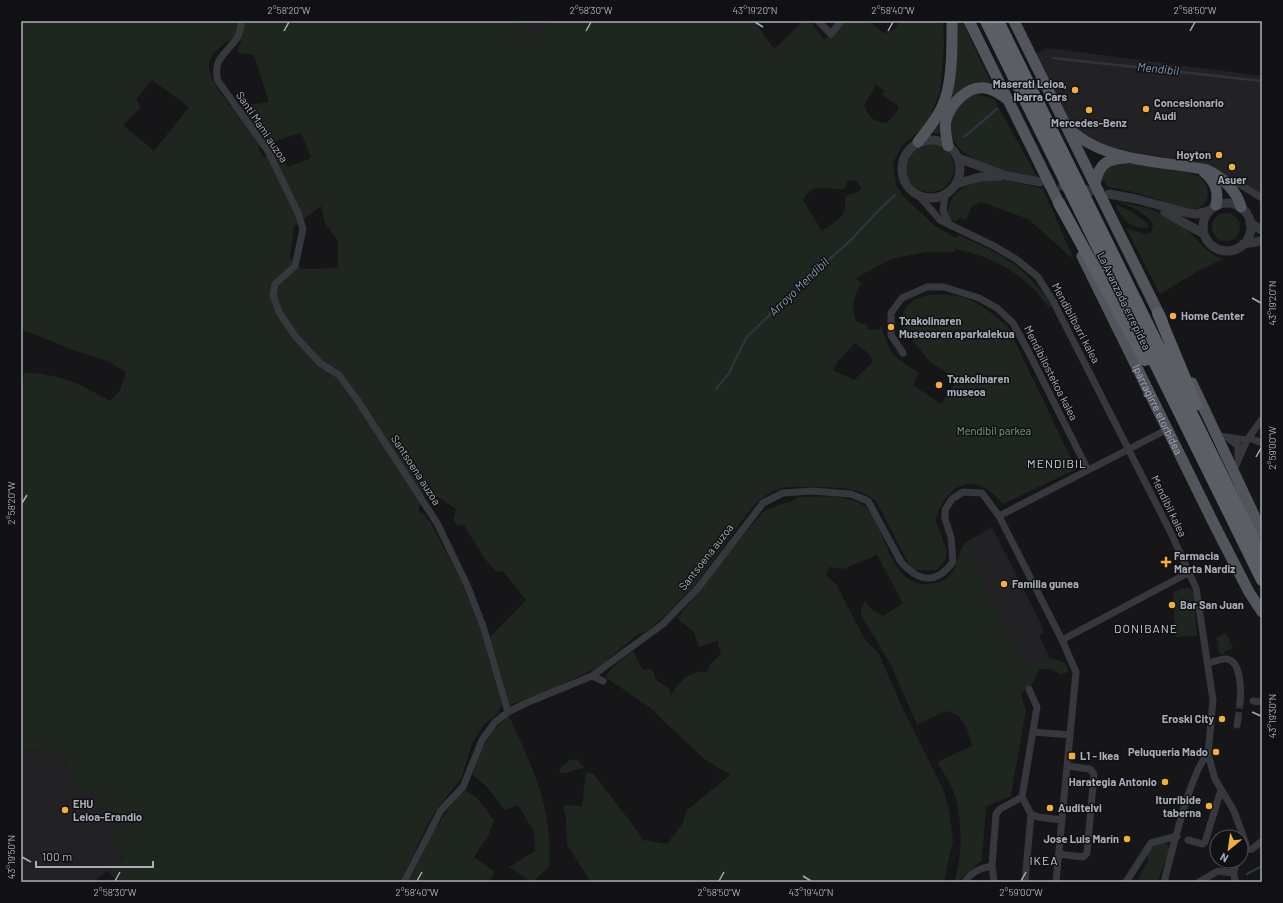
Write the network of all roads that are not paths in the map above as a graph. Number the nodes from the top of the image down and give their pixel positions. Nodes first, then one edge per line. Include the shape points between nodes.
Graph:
1 (241, 21) edge
2 (818, 21) edge
3 (841, 21) edge
4 (952, 21) edge
5 (969, 21) edge
6 (986, 21) edge
7 (998, 21) edge
8 (1006, 21) edge
9 (1014, 21) edge
10 (1008, 99) junction
11 (1065, 124) junction
12 (1057, 138) junction
13 (918, 142) junction
14 (948, 146) junction
15 (958, 158) junction
16 (1133, 158) junction
17 (1199, 168) junction
18 (1215, 174) junction
19 (1004, 176) junction
20 (1040, 182) tunnel mouth
21 (956, 184) junction
22 (1095, 184) junction
23 (1109, 194) tunnel mouth
24 (945, 196) junction
25 (920, 197) junction
26 (1262, 198) edge
27 (1136, 200) junction
28 (1060, 203) junction
29 (1213, 208) junction
30 (1241, 208) junction
31 (1250, 223) junction
32 (950, 225) junction
33 (1262, 230) edge
34 (1204, 234) junction
35 (1262, 241) edge
36 (1242, 244) junction
37 (1158, 313) junction
38 (903, 353) dead end
39 (358, 401) joint
40 (1262, 419) edge
41 (1166, 430) junction
42 (1223, 437) junction
43 (1248, 439) junction
44 (1262, 443) edge
45 (1129, 449) junction
46 (1238, 458) junction
47 (1088, 470) junction
48 (1234, 470) junction
49 (1214, 482) junction
50 (1232, 497) junction
51 (999, 516) junction
52 (1262, 532) edge
53 (1262, 556) edge
54 (1188, 573) junction
55 (1262, 580) edge
56 (1262, 612) edge
57 (1062, 640) junction
58 (1208, 663) junction
59 (592, 676) junction
60 (603, 681) dead end
61 (1029, 689) dead end
62 (1253, 701) dead end
63 (1262, 702) edge
64 (1240, 703) tunnel mouth
65 (508, 712) junction
66 (1033, 732) junction
67 (1070, 734) junction
68 (1208, 754) junction
69 (1067, 766) junction
70 (1221, 790) junction
71 (1022, 797) junction
72 (1031, 814) junction
73 (1062, 820) junction
74 (1241, 829) edge
75 (1177, 836) junction
76 (1188, 840) dead end
77 (1262, 841) edge
78 (1249, 850) edge
79 (1059, 854) junction
80 (992, 866) junction
81 (1234, 869) edge
82 (1233, 872) junction
83 (404, 882) edge
84 (965, 882) edge
85 (994, 882) edge
86 (1025, 882) edge
87 (1056, 882) edge
88 (1126, 882) edge
89 (1164, 882) edge
90 (1199, 882) edge
91 (1236, 882) edge

1 - 39 street, Santi Mami auzoa via 238,38 219,59 215,71 218,81 274,162 303,229 295,266 275,284 273,295 279,312 296,336 320,363 339,375
2 - 3 street via 831,34
4 - 13 main road via 949,79 945,98 936,119
5 - 10 main road, Iparragirre etorbidea
6 - 49 highway, La Avanzada errepidea
7 - 12 highway, La Avanzada errepidea
8 - 12 highway
9 - 11 main road
10 - 14 main road via 994,90 985,88 967,92 951,108 946,122
10 - 28 main road, Iparragirre etorbidea
11 - 16 main road via 1083,141
11 - 22 main road
12 - 50 highway, La Avanzada errepidea
13 - 14 street via 934,140
13 - 25 street via 904,156 901,166 905,185
14 - 15 street
15 - 19 street
15 - 21 street via 960,167
16 - 17 main road
16 - 22 main road via 1104,163 1098,171
17 - 18 main road
17 - 29 main road via 1215,186 1218,194
18 - 26 street via 1239,184
18 - 30 main road via 1232,190
19 - 20 street
19 - 21 street via 980,177
21 - 24 street
22 - 37 main road
23 - 27 street
24 - 25 street via 928,199
24 - 32 street via 943,211
25 - 32 street, Mendibilbarri kalea via 934,215
27 - 29 street via 1196,214
27 - 34 street via 1173,215
28 - 41 main road, Iparragirre etorbidea via 1083,257
28 - 49 highway via 1182,433
29 - 30 street via 1226,203
29 - 34 street via 1204,219
30 - 31 street via 1247,214
31 - 33 street
31 - 36 street via 1249,235
32 - 45 street, Mendibilbarri kalea via 994,246 1038,277 1053,301
34 - 36 street via 1213,246 1223,250 1233,249
35 - 36 street
37 - 42 main road
37 - 50 highway
38 - 47 street, Mendibilostekoa kalea via 891,335 891,313 902,298 927,287 944,287 979,298 997,308 1012,323 1027,349
39 - 65 street, Santsoena auzoa via 437,523 467,585 483,626
40 - 43 street
41 - 45 street
41 - 56 main road, Iparragirre etorbidea
42 - 43 street
42 - 46 street via 1238,446
42 - 48 main road
43 - 44 street
43 - 46 street
45 - 47 street
45 - 54 street, Mendibil kalea
46 - 48 street
47 - 51 street
48 - 52 main road
49 - 55 highway, La Avanzada errepidea
50 - 53 highway, La Avanzada errepidea
51 - 57 street
51 - 59 street, Santsoena auzoa via 982,494 963,492 952,499 945,510 945,519 951,537 953,562 947,571 935,578 921,578 901,562 868,501 851,494 812,491 783,493 763,503 698,588 663,624
54 - 57 street
54 - 58 street, Mendibil kalea via 1196,588
57 - 67 street via 1076,672
58 - 64 street via 1225,659 1234,664 1241,680
58 - 68 street, Mendibil kalea via 1213,700
59 - 60 street
59 - 65 street, Santsoena auzoa
61 - 66 street via 1037,707
62 - 63 street
65 - 83 street, Santsoena auzoa via 495,722 482,740 463,787 441,810
66 - 67 street
66 - 71 street
67 - 69 street
68 - 70 street
68 - 75 street via 1196,775
69 - 73 street
69 - 79 street via 1090,769 1094,774 1087,853 1083,857
70 - 74 street
70 - 76 street via 1205,842 1203,844
71 - 72 street
71 - 80 street via 996,814
72 - 73 street
72 - 86 street
73 - 79 street
75 - 88 street via 1150,843
75 - 89 street
77 - 78 street
79 - 87 street
80 - 84 street via 982,868
80 - 85 street
81 - 82 street
82 - 90 street via 1218,871
82 - 91 street

